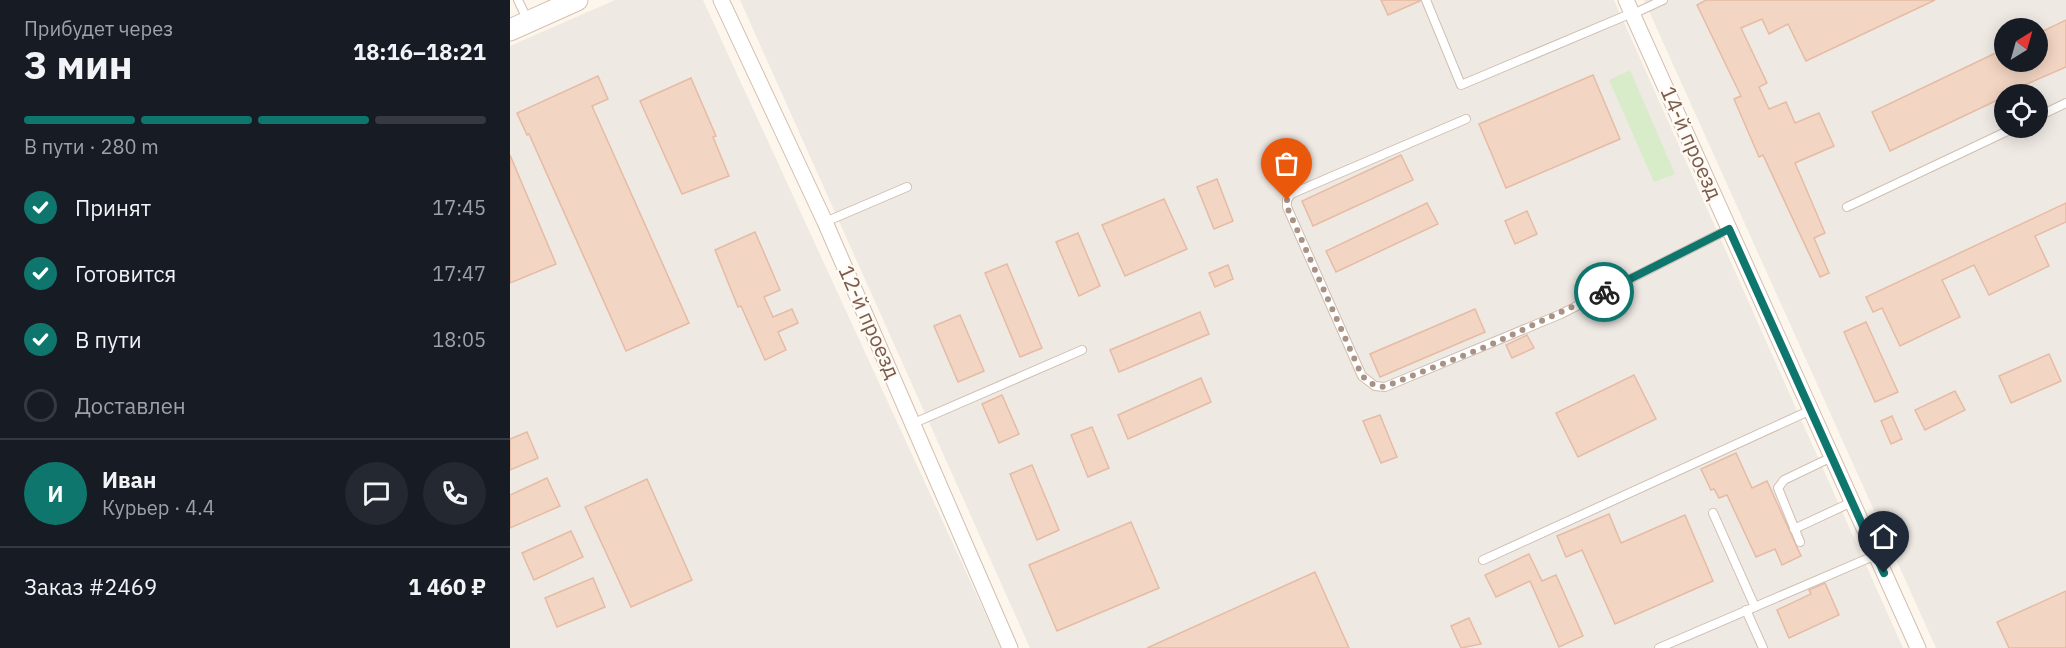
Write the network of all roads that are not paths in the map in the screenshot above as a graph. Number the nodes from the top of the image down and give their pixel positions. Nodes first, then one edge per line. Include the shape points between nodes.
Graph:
1 (518, 0) edge
2 (577, 0) edge
3 (721, 0) edge
4 (1426, 0) edge
5 (1663, 0) edge
6 (1630, 9) edge
7 (519, 26) edge
8 (2066, 103) edge
9 (2048, 112) edge
10 (1466, 119) dead end
11 (1994, 137) edge
12 (907, 188) dead end
13 (1847, 207) dead end
14 (825, 222) junction
15 (1729, 229) junction
16 (1082, 350) dead end
17 (1810, 410) junction
18 (914, 423) junction
19 (1832, 457) junction
20 (1852, 502) junction
21 (1713, 513) dead end
22 (1794, 529) junction
23 (1800, 542) dead end
24 (1876, 555) junction
25 (1483, 560) dead end
26 (1755, 607) junction
27 (1746, 610) junction
28 (1011, 648) edge
29 (1659, 648) edge
30 (1763, 648) edge
31 (1918, 648) edge

1 - 7 lane
2 - 7 street
3 - 14 street, 12-й проезд
4 - 6 lane via 1461,85
5 - 6 lane
6 - 15 street, 14-й проезд
8 - 9 lane
10 - 15 lane via 1291,194 1287,200 1362,376 1375,386 1384,387 1530,327
11 - 13 lane
12 - 14 lane
14 - 18 street, 12-й проезд
15 - 17 street, 14-й проезд
16 - 18 lane
17 - 19 street, 14-й проезд
17 - 25 lane
18 - 28 street, 12-й проезд
19 - 20 street, 14-й проезд
19 - 22 lane via 1780,483 1778,493
20 - 22 lane
20 - 24 street, 14-й проезд
21 - 26 lane
22 - 23 lane
24 - 26 lane
24 - 31 street, 14-й проезд
26 - 27 lane
27 - 29 lane
27 - 30 lane

